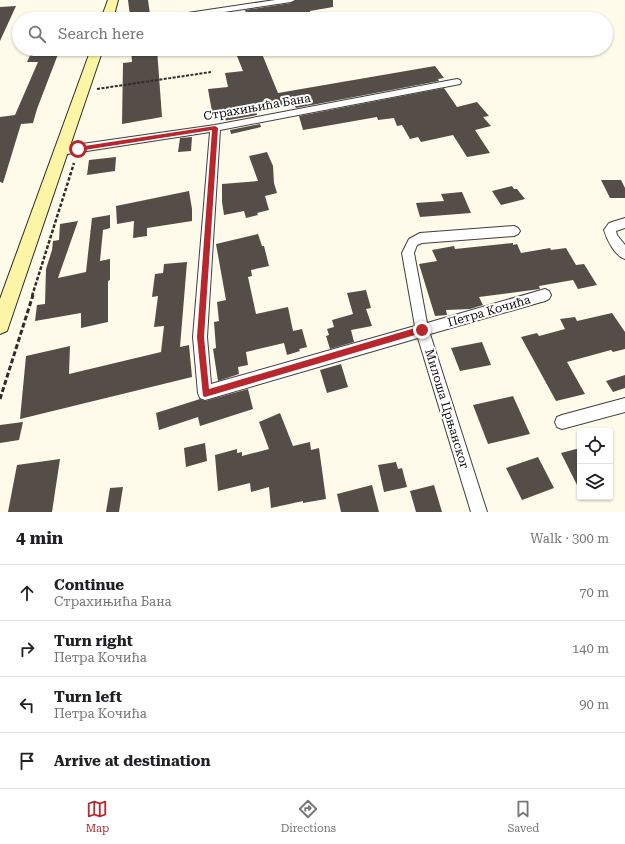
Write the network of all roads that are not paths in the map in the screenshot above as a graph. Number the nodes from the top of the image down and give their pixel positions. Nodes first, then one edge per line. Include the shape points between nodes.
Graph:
1 (113, 0) edge
2 (291, 0) edge
3 (109, 12) edge
4 (209, 12) edge
5 (95, 56) edge
6 (457, 82) dead end
7 (215, 128) junction
8 (60, 151) junction
9 (625, 223) edge
10 (514, 231) dead end
11 (625, 254) edge
12 (544, 295) dead end
13 (0, 325) edge
14 (422, 330) junction
15 (625, 405) edge
16 (562, 422) dead end
17 (479, 512) edge

1 - 3 street
2 - 4 street
5 - 8 street via 89,93
6 - 7 street, Страхињића Бана
7 - 8 street, Страхињића Бана
7 - 14 street, Петра Кочића via 200,337 205,393
8 - 13 street
9 - 11 street via 613,226 610,230 612,237
10 - 14 street, Милоша Црњанског via 420,238 414,242 408,252
12 - 14 street, Петра Кочића
14 - 17 street, Милоша Црњанског
15 - 16 street

